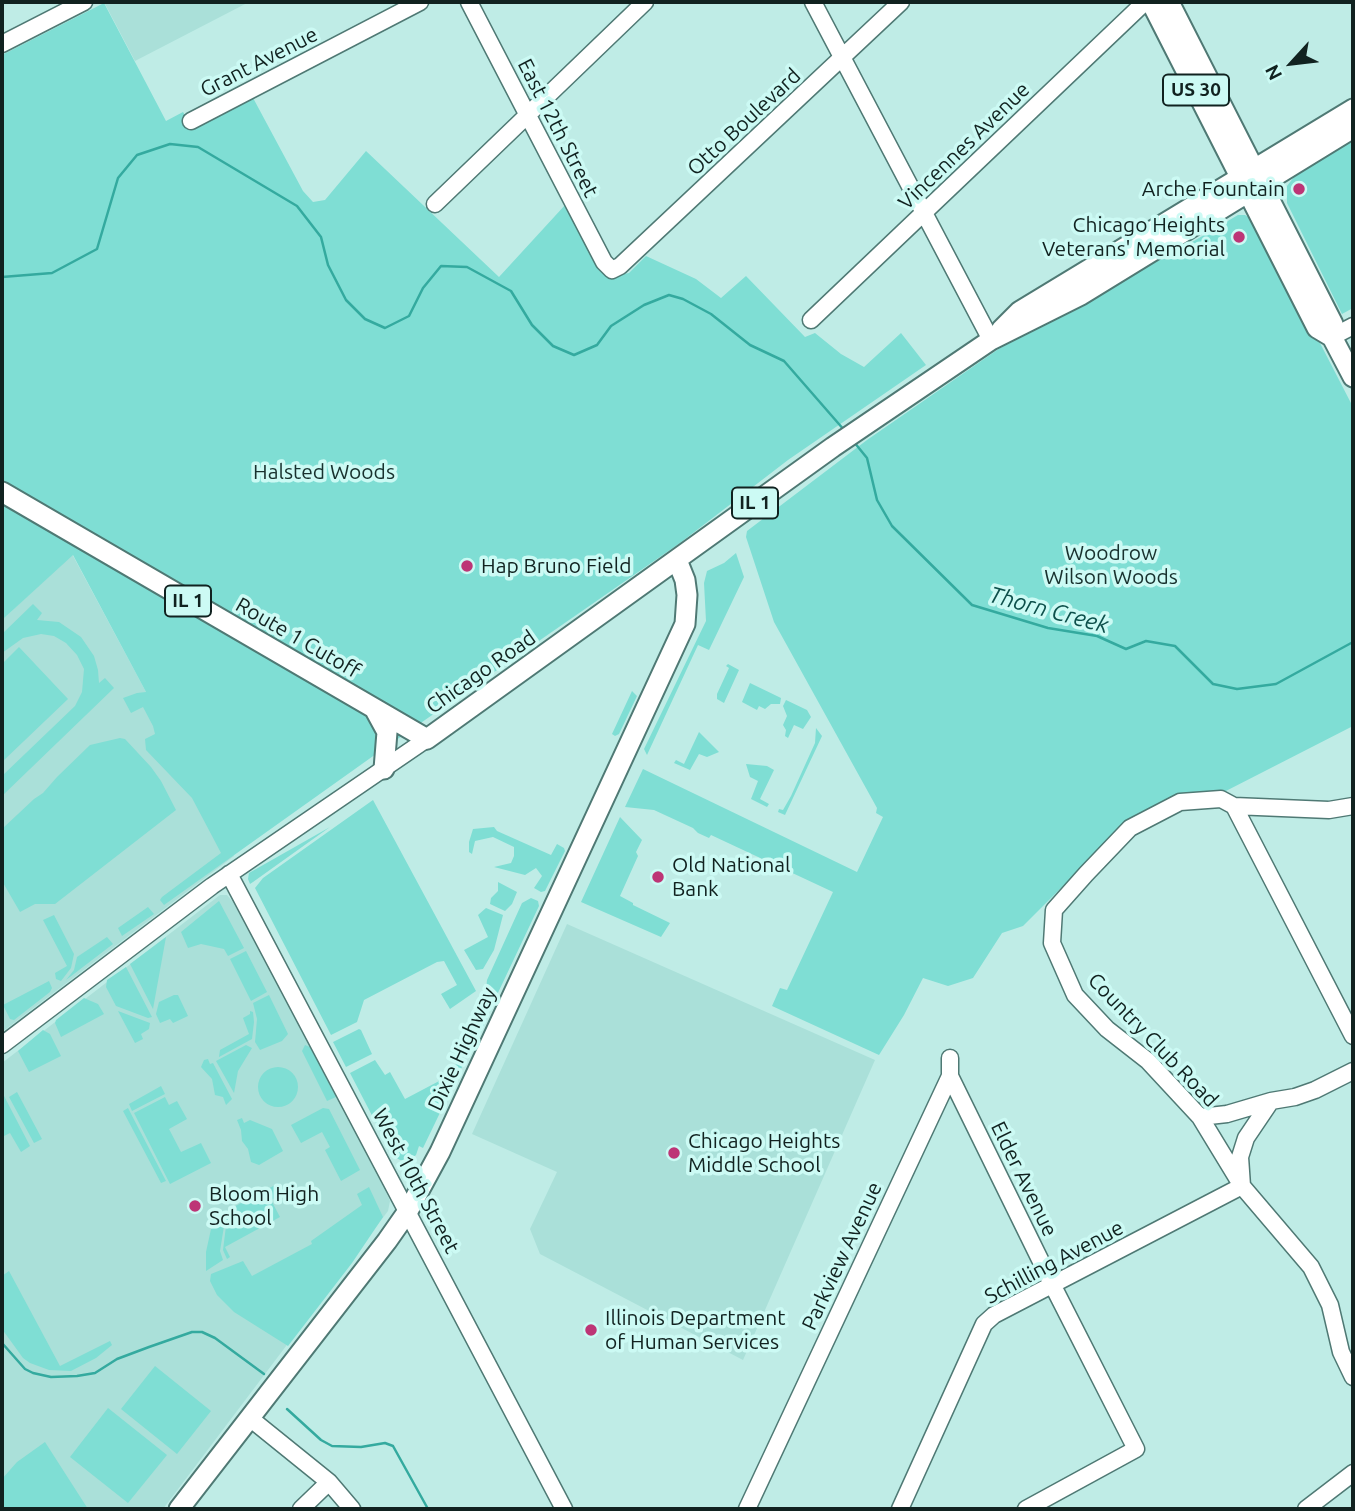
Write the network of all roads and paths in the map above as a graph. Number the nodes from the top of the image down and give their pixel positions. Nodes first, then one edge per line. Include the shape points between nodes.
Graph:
1 (83, 2) edge
2 (420, 2) edge
3 (469, 2) edge
4 (813, 2) edge
5 (901, 2) edge
6 (1145, 2) edge
7 (1151, 2) edge
8 (1169, 2) edge
9 (642, 3) edge
10 (2, 44) edge
11 (842, 59) junction
12 (1353, 109) edge
13 (527, 115) junction
14 (191, 121) dead end
15 (1353, 128) edge
16 (1252, 181) junction
17 (435, 204) dead end
18 (923, 214) junction
19 (612, 270) joint
20 (811, 320) dead end
21 (1353, 326) edge
22 (1332, 337) junction
23 (991, 341) junction
24 (1353, 377) edge
25 (2, 492) edge
26 (677, 560) junction
27 (375, 709) junction
28 (426, 739) junction
29 (383, 769) junction
30 (1234, 806) junction
31 (1353, 806) edge
32 (229, 874) junction
33 (1353, 1036) edge
34 (2, 1045) edge
35 (950, 1058) dead end
36 (1353, 1071) edge
37 (950, 1076) junction
38 (1271, 1101) junction
39 (1200, 1117) junction
40 (1242, 1186) junction
41 (408, 1211) junction
42 (1053, 1286) junction
43 (1353, 1377) edge
44 (251, 1419) junction
45 (1353, 1473) edge
46 (329, 1482) junction
47 (180, 1509) edge
48 (301, 1509) edge
49 (352, 1509) edge
50 (564, 1509) edge
51 (747, 1509) edge
52 (900, 1509) edge
53 (1026, 1509) edge
54 (1306, 1509) edge

1 - 10 street
2 - 14 street, Grant Avenue
3 - 13 street, East 12th Street
4 - 11 street
5 - 11 street, Otto Boulevard
6 - 18 street, Vincennes Avenue
7 - 16 main road, US 30
8 - 16 main road, US 30
9 - 13 street
11 - 18 street
11 - 19 street, Otto Boulevard
12 - 16 main road, Chicago Road / IL 1
13 - 17 street
13 - 19 street, East 12th Street
15 - 16 main road, Chicago Road / IL 1
16 - 22 main road, US 30 via 1317,328
16 - 23 main road, Chicago Road / IL 1 via 1020,311
18 - 20 street, Vincennes Avenue
18 - 23 street
21 - 22 street
22 - 24 main road, US 30
23 - 26 main road, Chicago Road / IL 1
25 - 27 main road, Route 1 Cutoff / IL 1
26 - 28 main road, Chicago Road / IL 1
26 - 41 main road, Dixie Highway via 687,595 685,624 440,1152
27 - 28 main road, Route 1 Cutoff / IL 1
27 - 29 main road via 387,732
28 - 29 street, Chicago Road
29 - 32 street, Chicago Road
30 - 31 street via 1329,810
30 - 33 street
30 - 39 street, Country Club Road via 1221,799 1180,802 1130,828 1054,909 1052,943 1075,995
32 - 34 street, Chicago Road
32 - 41 street, West 10th Street
35 - 37 street, Parkview Avenue
36 - 38 street via 1315,1090
37 - 42 street, Elder Avenue
37 - 51 street, Parkview Avenue
38 - 39 street
38 - 40 street via 1246,1138 1240,1157
39 - 40 street, Country Club Road
40 - 42 street, Schilling Avenue
40 - 43 street, Country Club Road via 1311,1266 1330,1305 1340,1352
41 - 44 main road, Dixie Highway
41 - 50 street, West 10th Street
42 - 52 street, Schilling Avenue via 984,1324
42 - 53 street, Elder Avenue via 1136,1449
44 - 46 street
44 - 47 main road, Dixie Highway
45 - 54 street
46 - 48 street
46 - 49 street

